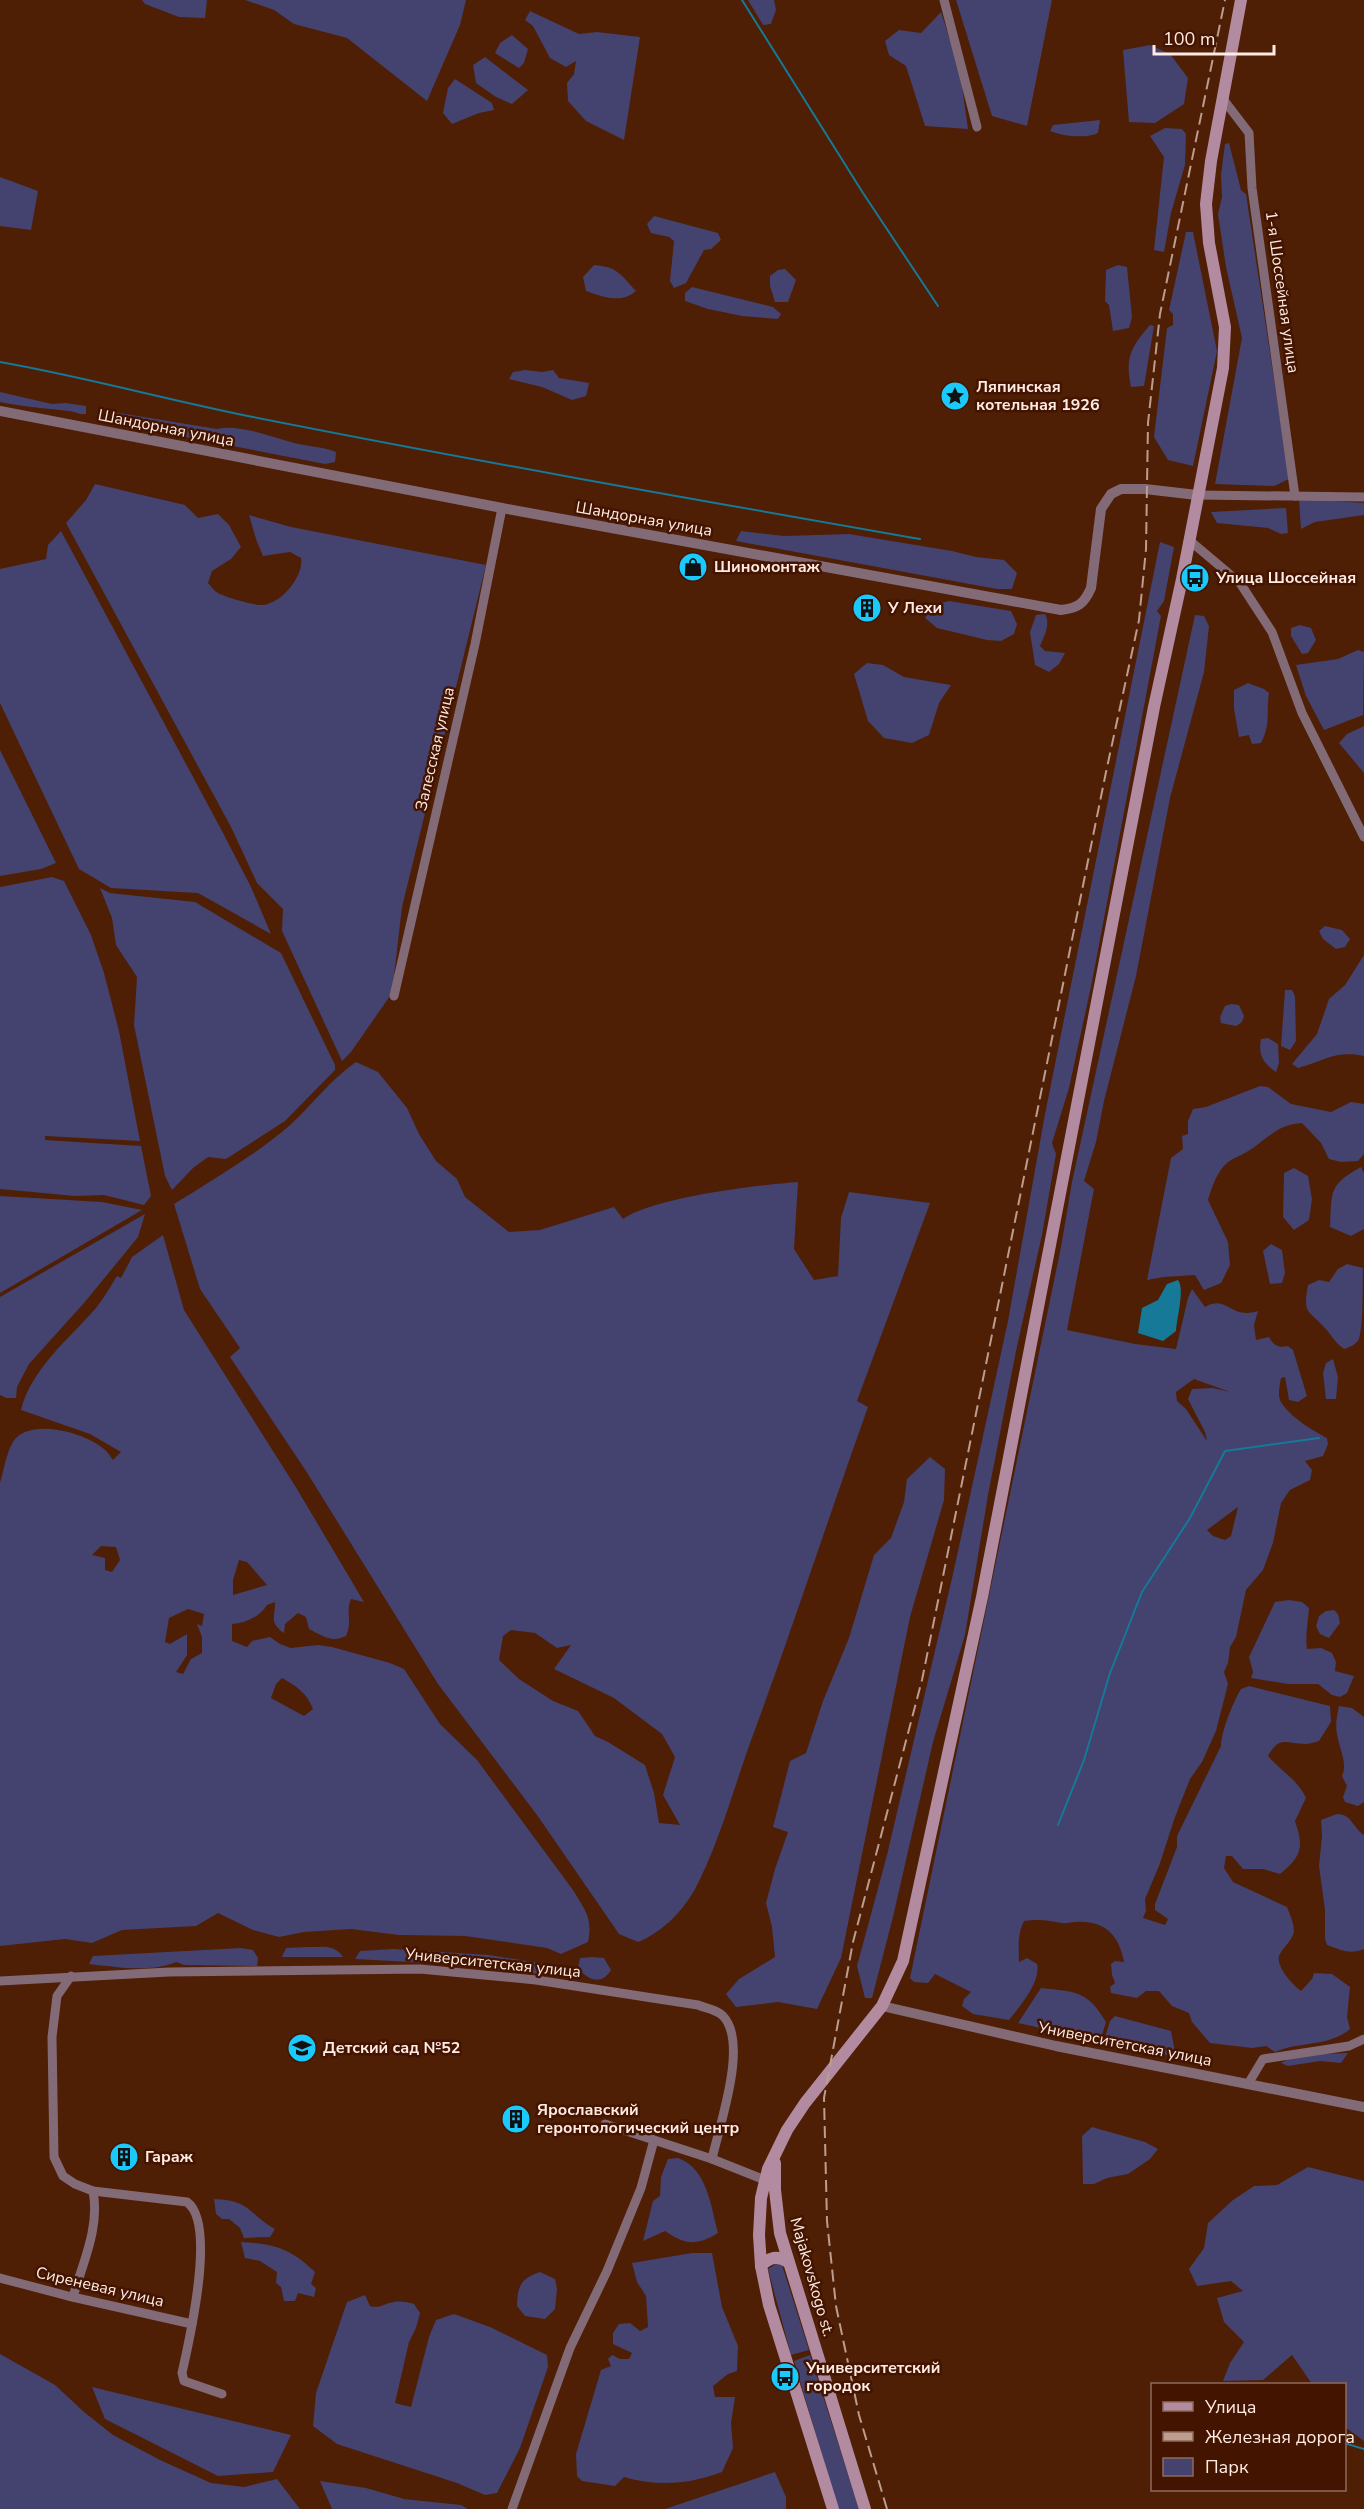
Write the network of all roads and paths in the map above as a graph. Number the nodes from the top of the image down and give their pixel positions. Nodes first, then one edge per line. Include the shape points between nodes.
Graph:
1 (944, 0) edge
2 (1241, 0) edge
3 (1223, 99) junction
4 (977, 127) dead end
5 (0, 411) edge
6 (1197, 495) junction
7 (1295, 496) junction
8 (1364, 497) edge
9 (502, 508) junction
10 (1189, 540) junction
11 (1364, 837) edge
12 (394, 996) dead end
13 (71, 1976) junction
14 (0, 1981) edge
15 (882, 2006) junction
16 (1364, 2039) edge
17 (1248, 2084) junction
18 (1364, 2108) edge
19 (605, 2124) dead end
20 (654, 2140) junction
21 (776, 2156) junction
22 (712, 2159) junction
23 (765, 2180) junction
24 (93, 2191) junction
25 (788, 2262) junction
26 (761, 2266) junction
27 (0, 2278) edge
28 (73, 2297) junction
29 (192, 2324) junction
30 (222, 2394) dead end
31 (512, 2509) edge
32 (833, 2509) edge
33 (865, 2509) edge

1 - 4 street
2 - 3 main road
3 - 6 main road via 1206,204 1225,348
3 - 7 street, 1-я Шоссейная улица via 1249,133 1252,188
5 - 9 street, Шандорная улица
6 - 7 street
6 - 9 street, Шандорная улица via 1145,489 1121,489 1111,494 1101,509 1086,600 1077,608 1061,610
6 - 10 main road
7 - 8 street
9 - 12 street, Залесская улица
10 - 11 street via 1240,583 1272,632 1302,713
10 - 15 main road via 982,1597 903,1961
13 - 14 street, Университетская улица
13 - 22 street, Университетская улица via 169,1971 420,1969 536,1980 698,2005 723,2014 732,2030 730,2089
13 - 24 street via 57,1996 52,2037 54,2157 63,2176
15 - 17 street, Университетская улица
15 - 21 main road via 805,2103
16 - 17 street via 1349,2046 1263,2059
17 - 18 street, Университетская улица
19 - 20 street
20 - 22 street
20 - 31 street via 641,2188 570,2348
21 - 23 main road
21 - 25 main road, Majakovskogo st. via 777,2211
22 - 23 street
23 - 26 main road via 760,2198
24 - 28 street via 94,2229
24 - 29 street via 190,2205 198,2224 200,2254
25 - 26 main road via 776,2257
25 - 33 main road, Majakovskogo st.
26 - 32 main road
27 - 28 street, Сиреневая улица
28 - 29 street, Сиреневая улица
29 - 30 street via 184,2381

